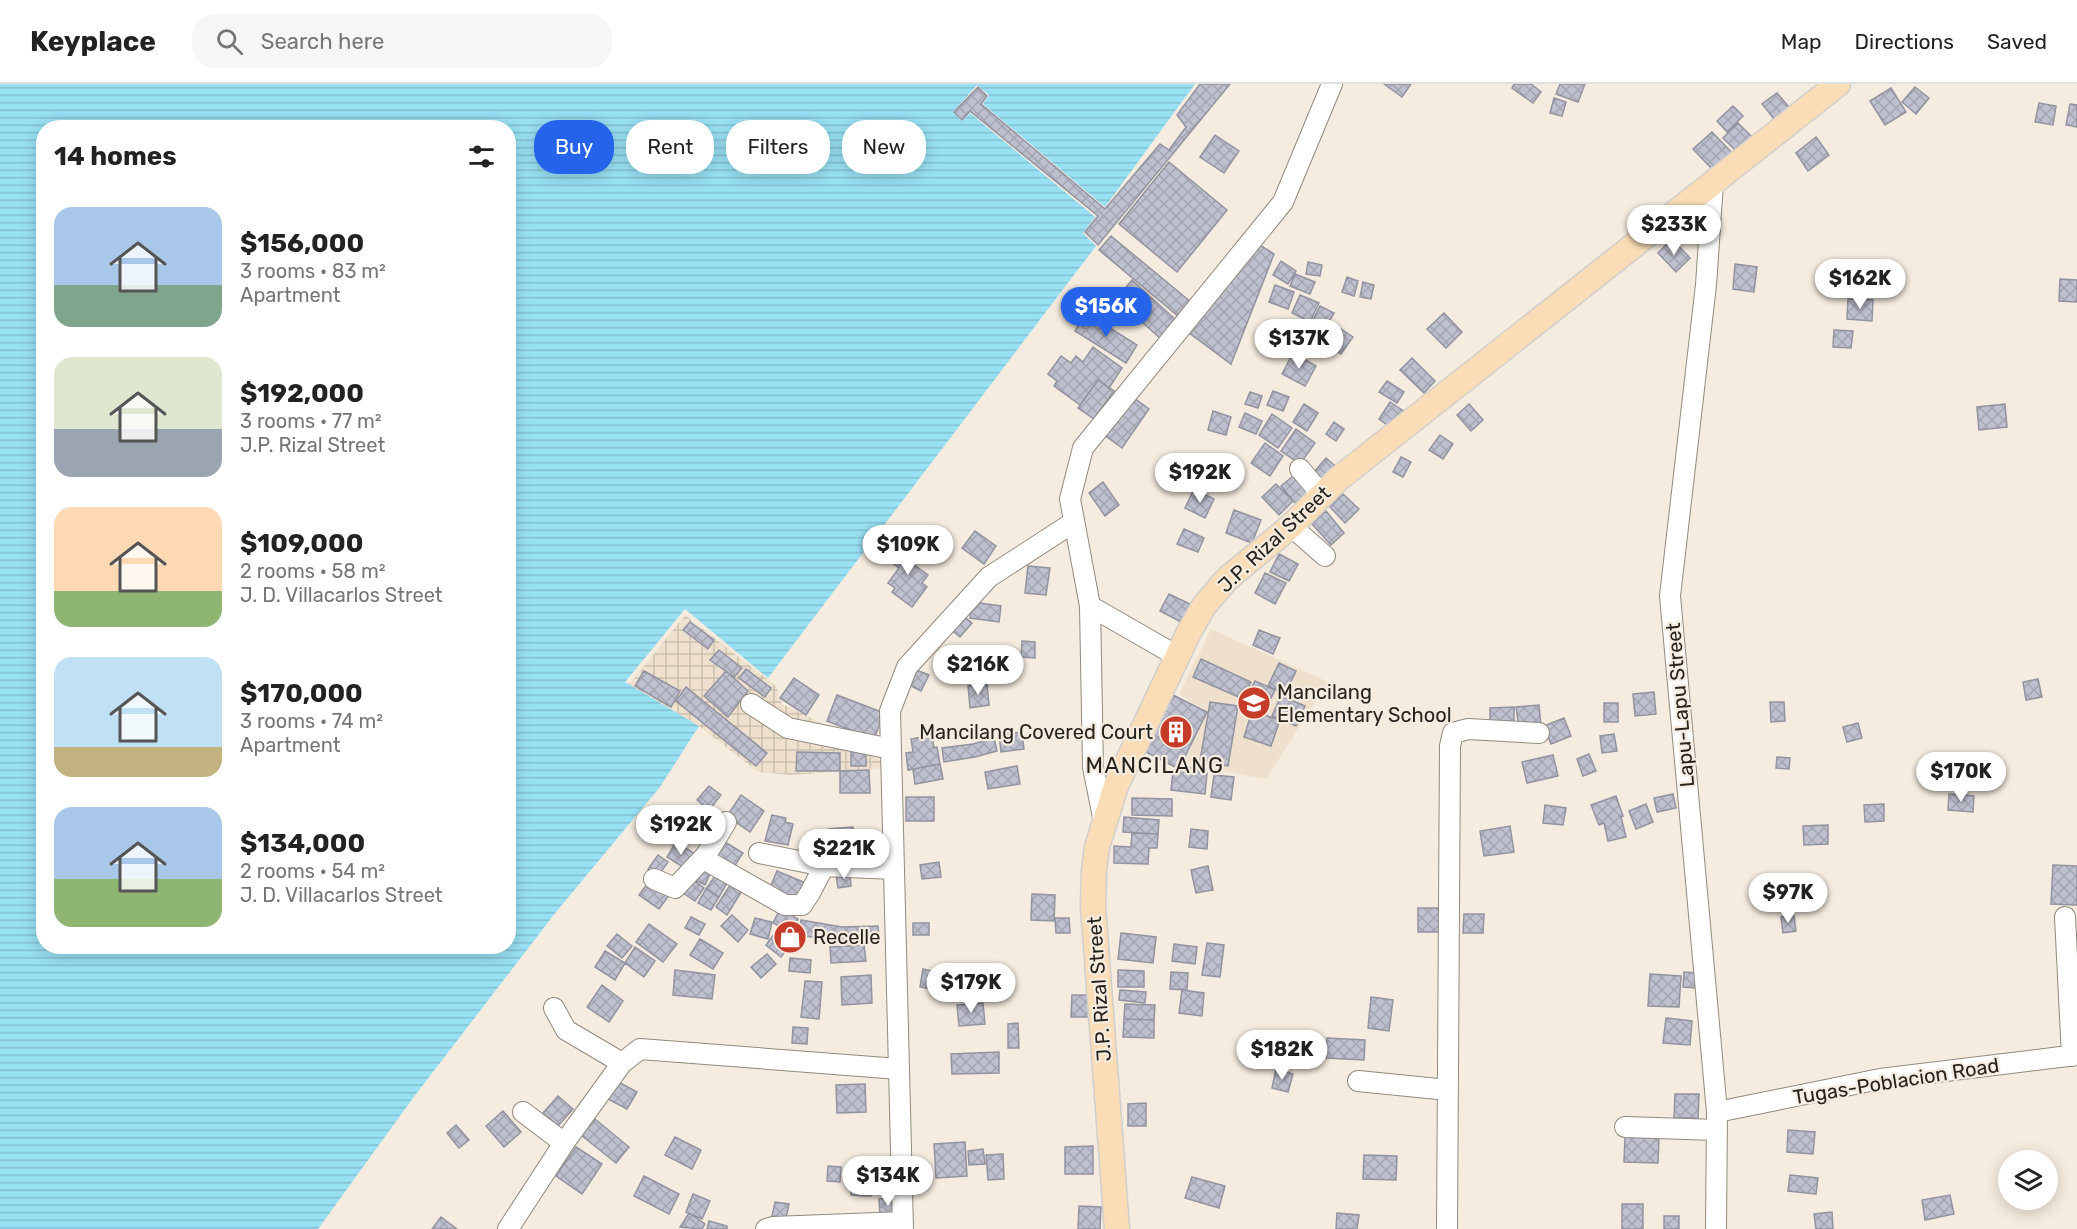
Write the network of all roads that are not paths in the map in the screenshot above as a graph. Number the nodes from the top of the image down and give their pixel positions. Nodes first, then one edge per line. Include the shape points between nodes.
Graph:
1 (1332, 84) edge
2 (1838, 84) edge
3 (1713, 183) junction
4 (1300, 469) dead end
5 (1322, 495) junction
6 (1074, 522) junction
7 (1291, 526) junction
8 (1325, 556) dead end
9 (1090, 606) junction
10 (1177, 656) junction
11 (751, 704) dead end
12 (1539, 733) dead end
13 (891, 749) junction
14 (726, 822) dead end
15 (1104, 822) junction
16 (759, 853) dead end
17 (706, 855) junction
18 (824, 866) junction
19 (894, 869) junction
20 (654, 879) dead end
21 (2065, 917) dead end
22 (554, 1008) dead end
23 (2075, 1055) edge
24 (622, 1063) junction
25 (899, 1069) junction
26 (1358, 1081) dead end
27 (1448, 1090) junction
28 (523, 1112) dead end
29 (1717, 1121) junction
30 (1625, 1128) dead end
31 (564, 1143) junction
32 (903, 1226) edge
33 (508, 1229) edge
34 (766, 1229) edge
35 (1117, 1229) edge
36 (1447, 1229) edge
37 (1716, 1229) edge

1 - 6 street via 1283,202 1083,448 1070,500
2 - 3 main road, J.P. Rizal Street
3 - 5 main road, J.P. Rizal Street
3 - 29 street, Lapu-Lapu Street via 1706,285 1670,596
4 - 5 street
5 - 7 main road, J.P. Rizal Street
6 - 9 street
6 - 13 street via 989,577 907,667 890,711
7 - 8 street
7 - 10 main road, J.P. Rizal Street via 1227,579 1204,606
9 - 10 street
9 - 15 street via 1093,767
10 - 15 main road, J.P. Rizal Street via 1134,745
11 - 13 street via 788,728
12 - 27 street via 1468,729 1453,733
13 - 19 street
14 - 17 street
15 - 35 main road, J.P. Rizal Street via 1094,871 1094,906
16 - 18 street
17 - 18 street via 710,862 785,905 802,905
17 - 20 street via 675,888
18 - 19 street
19 - 25 street
21 - 23 street
22 - 24 street via 566,1030
23 - 29 street, Tugas-Poblacion Road via 1880,1079
24 - 25 street via 640,1049
24 - 31 street
25 - 32 street
26 - 27 street
27 - 36 street
28 - 31 street
29 - 30 street, Tugas-Poblacion Road
29 - 37 street, Lapu-Lapu Street
31 - 33 street
32 - 34 street

